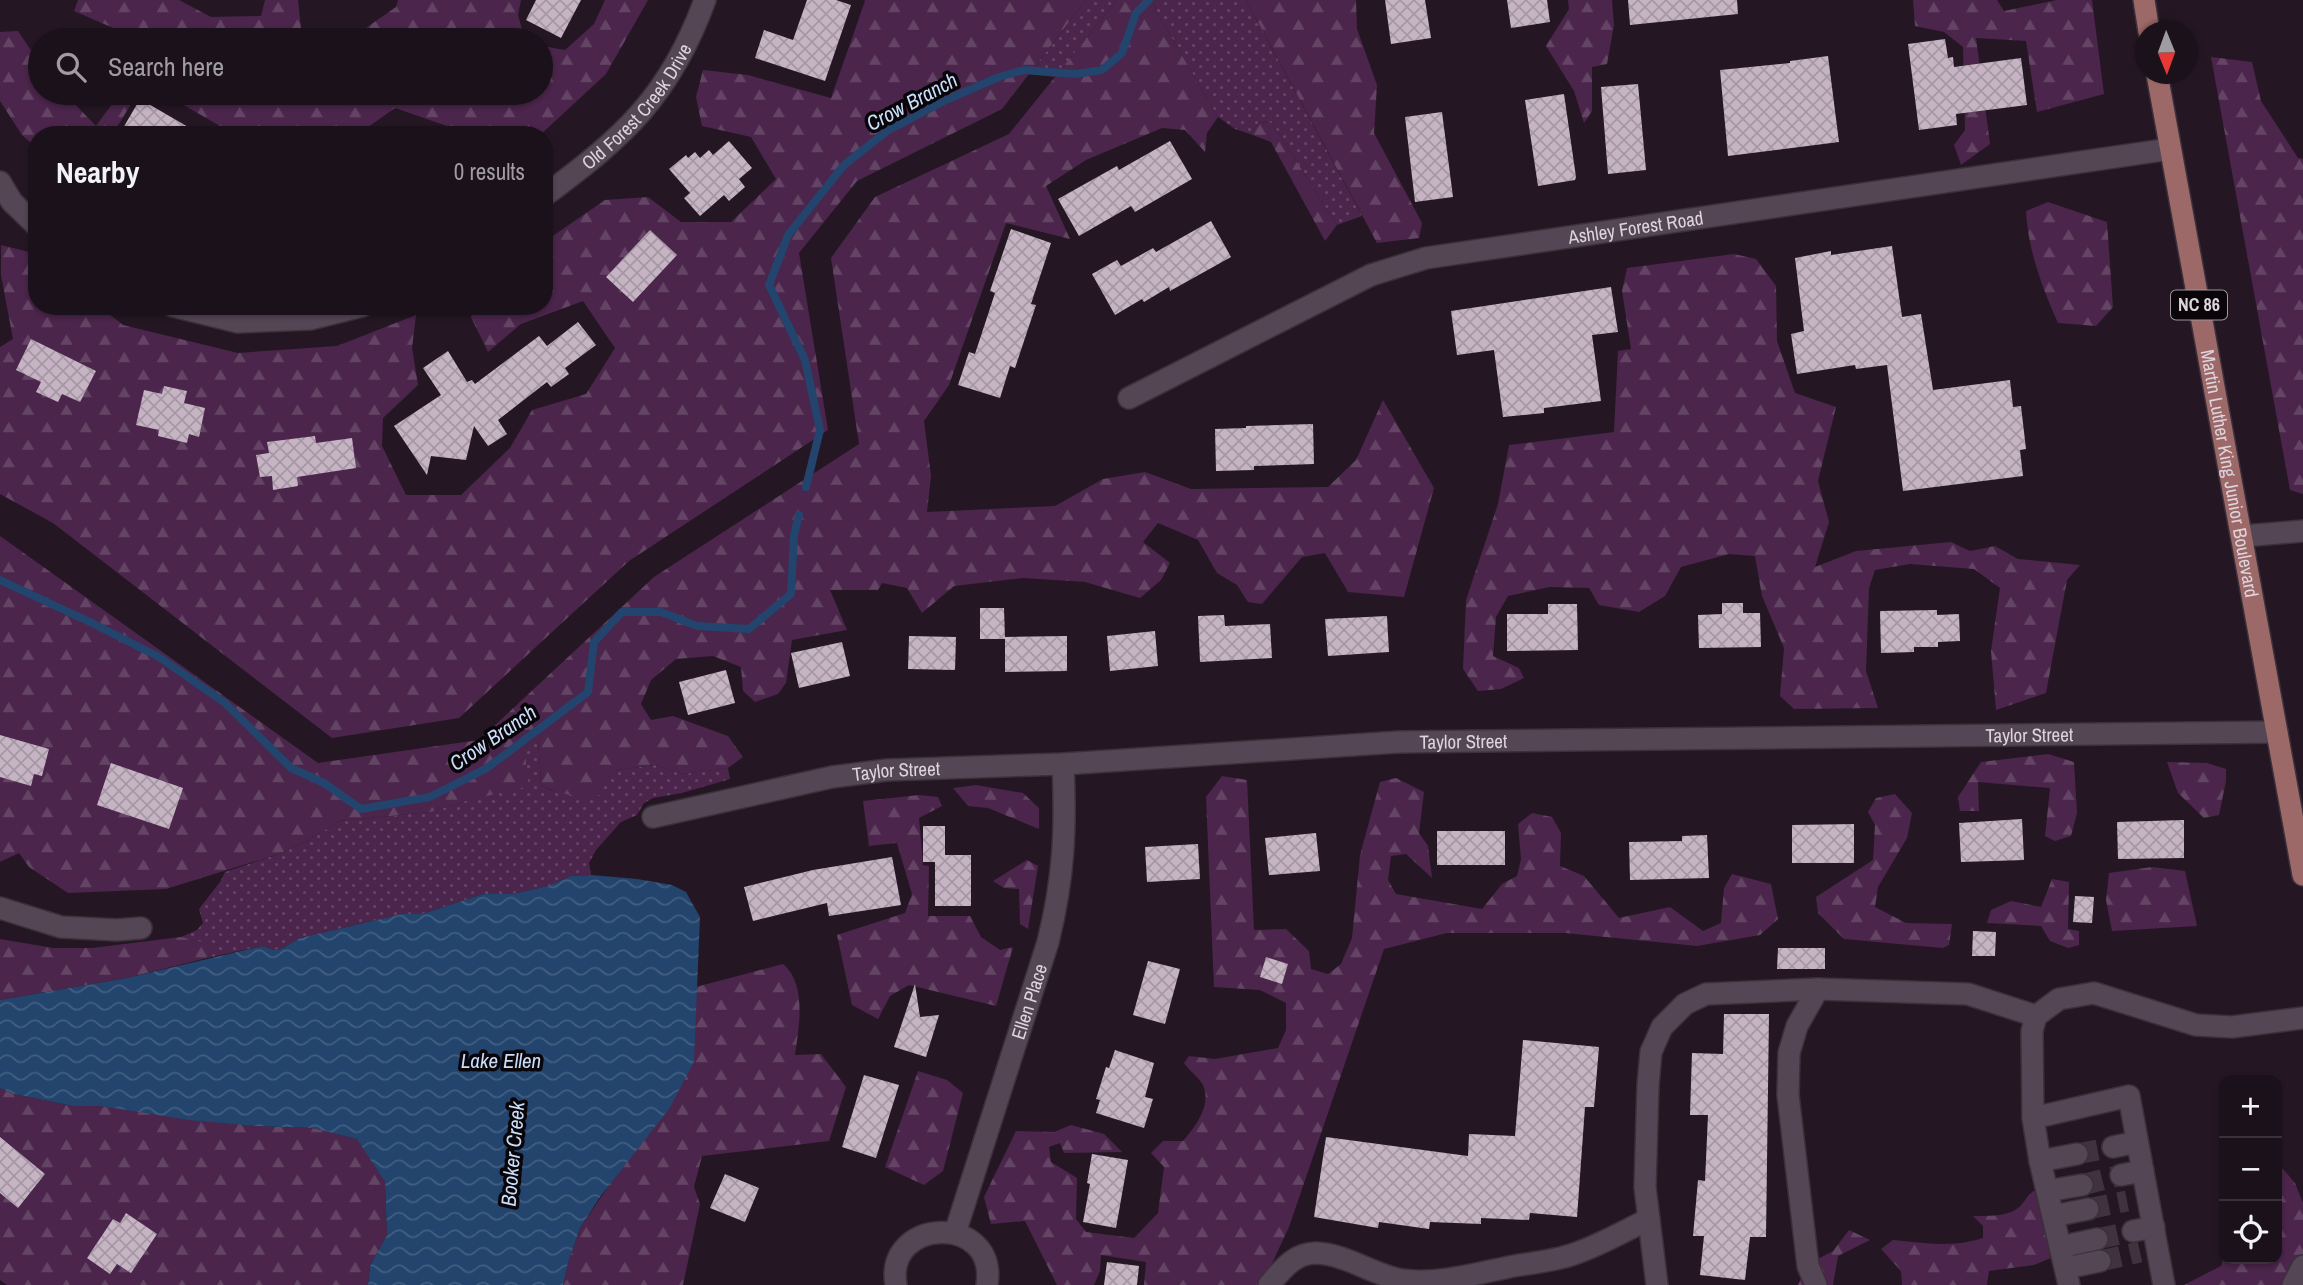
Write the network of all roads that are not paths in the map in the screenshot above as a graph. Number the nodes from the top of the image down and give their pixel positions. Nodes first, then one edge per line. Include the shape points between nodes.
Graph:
1 (705, 0) edge
2 (2144, 0) edge
3 (2147, 21) edge
4 (2159, 84) edge
5 (2170, 149) junction
6 (0, 182) edge
7 (553, 189) edge
8 (28, 217) edge
9 (210, 315) edge
10 (326, 315) edge
11 (1129, 398) dead end
12 (2303, 531) edge
13 (2243, 536) junction
14 (2277, 732) junction
15 (1063, 764) junction
16 (653, 817) dead end
17 (2303, 875) edge
18 (0, 908) edge
19 (141, 928) dead end
20 (1818, 989) junction
21 (2036, 1016) junction
22 (2303, 1018) edge
23 (2033, 1118) junction
24 (2137, 1142) junction
25 (2113, 1147) tunnel mouth
26 (2077, 1154) tunnel mouth
27 (2040, 1161) junction
28 (2143, 1171) junction
29 (2121, 1175) tunnel mouth
30 (2082, 1185) tunnel mouth
31 (2048, 1191) junction
32 (2088, 1209) tunnel mouth
33 (2053, 1216) junction
34 (1649, 1219) junction
35 (955, 1233) junction
36 (2097, 1239) tunnel mouth
37 (2060, 1247) junction
38 (2100, 1261) tunnel mouth
39 (2303, 1266) edge
40 (2068, 1277) edge
41 (896, 1285) edge
42 (987, 1285) edge
43 (1269, 1285) edge
44 (1657, 1285) edge
45 (1816, 1285) edge
46 (2164, 1285) edge
47 (2293, 1285) edge

1 - 7 street, Old Forest Creek Drive via 690,39 652,100 594,159
2 - 3 main road
4 - 5 main road, Martin Luther King Junior Boulevard / NC 86
5 - 11 street, Ashley Forest Road via 1426,258 1371,275
5 - 13 main road, Martin Luther King Junior Boulevard / NC 86
6 - 8 street
9 - 10 street via 238,322
12 - 13 street
13 - 14 main road, Martin Luther King Junior Boulevard / NC 86
14 - 15 street, Taylor Street via 1398,742
14 - 17 main road, Martin Luther King Junior Boulevard / NC 86
15 - 16 street, Taylor Street via 911,769 832,777
15 - 35 street, Ellen Place via 1066,815 1058,901
18 - 19 street via 61,927
20 - 21 street via 1968,994
20 - 34 street via 1706,994 1685,1004 1662,1027 1651,1052 1648,1085 1644,1187
20 - 45 street via 1797,1026 1789,1053 1788,1095 1808,1266
21 - 22 street via 2059,999 2094,993 2196,1026 2232,1027
21 - 23 street via 2032,1031
23 - 24 street via 2129,1096
23 - 27 street
24 - 25 street
24 - 28 street
26 - 27 street
27 - 31 street
28 - 29 street
28 - 46 street via 2138,1199 2143,1229
30 - 31 street
31 - 33 street
32 - 33 street
33 - 37 street
34 - 43 street via 1569,1256 1433,1281 1395,1279 1317,1253 1302,1255 1286,1265
34 - 44 street
35 - 41 street via 927,1233 914,1240 897,1264
35 - 42 street via 979,1250
36 - 37 street
37 - 40 street
38 - 40 street
39 - 47 street

